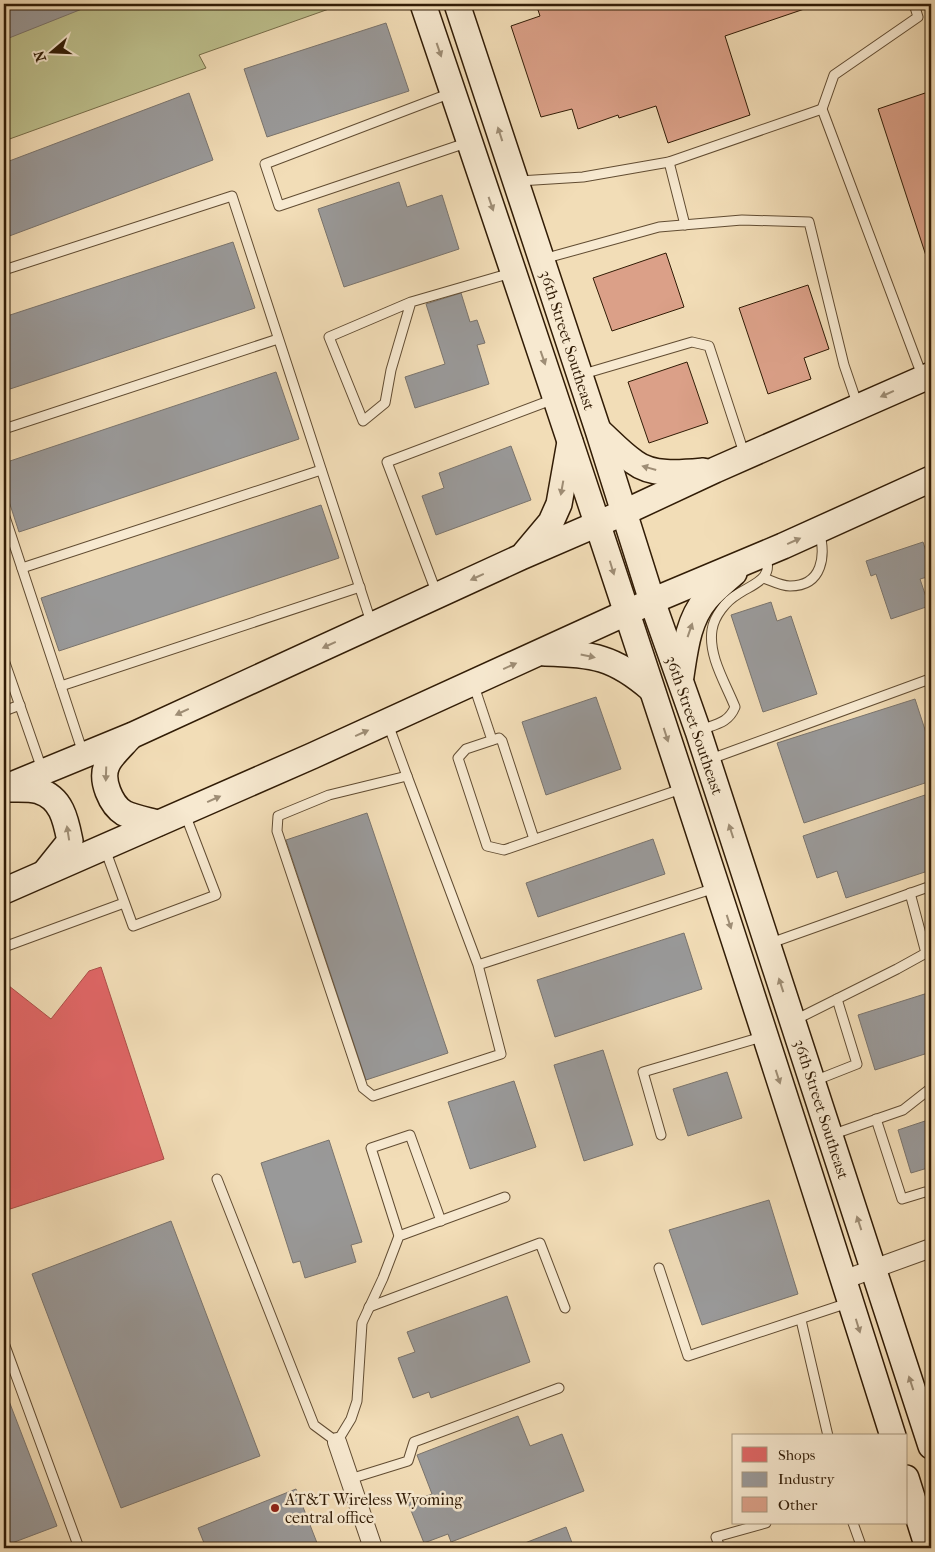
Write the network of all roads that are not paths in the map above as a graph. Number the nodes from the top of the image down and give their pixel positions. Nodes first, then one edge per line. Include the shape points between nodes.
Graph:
1 (423, 4) edge
2 (457, 4) edge
3 (914, 4) edge
4 (453, 92) junction
5 (822, 110) junction
6 (470, 142) junction
7 (669, 162) junction
8 (516, 181) junction
9 (685, 225) junction
10 (542, 259) junction
11 (4, 270) edge
12 (514, 272) junction
13 (411, 302) junction
14 (278, 339) junction
15 (580, 375) junction
16 (927, 376) edge
17 (556, 398) junction
18 (858, 407) junction
19 (4, 429) edge
20 (598, 430) junction
21 (570, 440) junction
22 (745, 457) junction
23 (321, 470) junction
24 (715, 470) junction
25 (931, 479) edge
26 (625, 512) junction
27 (4, 514) edge
28 (599, 523) junction
29 (818, 530) junction
30 (522, 557) junction
31 (758, 565) junction
32 (22, 568) junction
33 (360, 587) junction
34 (437, 595) junction
35 (652, 601) junction
36 (626, 613) junction
37 (372, 625) junction
38 (540, 653) junction
39 (4, 660) edge
40 (681, 678) junction
41 (931, 681) edge
42 (473, 683) junction
43 (61, 686) junction
44 (651, 689) junction
45 (20, 705) junction
46 (4, 711) edge
47 (387, 722) junction
48 (698, 731) junction
49 (133, 735) junction
50 (492, 740) junction
51 (84, 755) junction
52 (708, 761) junction
53 (43, 772) junction
54 (407, 776) junction
55 (4, 788) edge
56 (684, 788) junction
57 (184, 811) junction
58 (158, 823) junction
59 (534, 839) junction
60 (104, 847) junction
61 (45, 873) junction
62 (931, 886) edge
63 (717, 888) junction
64 (4, 891) edge
65 (910, 893) junction
66 (124, 903) junction
67 (768, 944) junction
68 (4, 947) edge
69 (478, 965) junction
70 (837, 999) junction
71 (793, 1021) junction
72 (765, 1036) junction
73 (813, 1082) junction
74 (931, 1088) edge
75 (876, 1119) junction
76 (661, 1135) dead end
77 (830, 1136) junction
78 (217, 1179) dead end
79 (931, 1194) edge
80 (505, 1197) dead end
81 (441, 1221) junction
82 (399, 1236) junction
83 (931, 1248) edge
84 (659, 1268) dead end
85 (874, 1269) junction
86 (847, 1291) junction
87 (370, 1308) junction
88 (565, 1308) dead end
89 (801, 1320) junction
90 (4, 1343) edge
91 (559, 1388) dead end
92 (926, 1409) edge
93 (828, 1434) edge
94 (892, 1434) edge
95 (337, 1442) junction
96 (931, 1446) edge
97 (350, 1480) junction
98 (908, 1484) edge
99 (762, 1524) edge
100 (854, 1524) edge
101 (79, 1548) edge
102 (373, 1548) edge
103 (720, 1548) edge
104 (862, 1548) edge
105 (928, 1548) edge

1 -> 4 street, 36th Street Southeast
8 -> 2 street, 36th Street Southeast
3 - 5 lane via 918,17 834,75
4 - 6 street, 36th Street Southeast
4 - 6 lane via 265,164 279,206
5 - 7 lane
5 - 16 lane
6 -> 12 street, 36th Street Southeast
7 - 8 lane via 582,177
7 - 9 lane
8 - 10 street, 36th Street Southeast
9 - 10 lane via 659,227
9 - 18 lane via 742,220 809,222 844,365
10 - 15 street, 36th Street Southeast
11 - 14 lane via 232,196
12 - 13 lane
12 -> 17 street, 36th Street Southeast
13 - 13 lane via 329,337 363,421 385,402 390,370
14 - 19 lane
14 - 23 lane
15 - 20 street, 36th Street Southeast
15 - 22 lane via 692,342 709,346
16 -> 18 street
17 - 21 street, 36th Street Southeast
17 - 34 lane via 387,462
18 - 22 street
24 -> 20 street via 678,473 635,464
20 - 26 street, 36th Street Southeast
21 - 28 street, 36th Street Southeast
21 -> 30 street via 559,504 551,522
22 - 24 street
23 - 32 lane
23 - 33 lane
24 - 26 street
25 - 29 street
26 - 28 street
26 - 35 street, 36th Street Southeast
27 - 32 lane
28 - 30 street
28 -> 36 street, 36th Street Southeast
31 -> 29 street
29 - 31 lane via 823,545 822,558 812,578 788,586
30 -> 34 street
31 - 35 street
40 -> 31 street via 688,632 705,600
31 - 48 lane via 754,586 727,604 717,615 712,630 715,660 735,707 727,720
32 - 43 lane
33 - 37 lane
33 - 43 lane
34 - 37 street
35 - 36 street
35 - 40 street, 36th Street Southeast
36 - 38 street
36 - 44 street, 36th Street Southeast
37 -> 49 street
42 -> 38 street
38 -> 44 street via 575,653 607,660 631,672
39 - 45 lane
40 - 48 street, 36th Street Southeast
41 - 52 lane
42 - 47 street
42 - 50 lane
43 - 51 lane
44 -> 56 street, 36th Street Southeast
45 - 46 lane
45 - 53 lane
47 - 54 lane
57 -> 47 street
48 - 52 street, 36th Street Southeast
49 - 51 street
49 -> 58 street via 107,764 108,789 115,804 125,813
50 - 59 lane via 499,738 502,741
50 - 59 lane via 466,749 458,758 486,846 504,850
51 - 53 street
67 -> 52 street, 36th Street Southeast
53 - 55 street
54 - 69 lane
54 - 69 lane via 329,795 278,816 278,831 363,1088 373,1096 500,1054
61 -> 55 street via 70,841 65,818 56,802 39,791
56 - 59 lane
56 - 63 street, 36th Street Southeast
57 - 58 street
57 - 66 lane via 216,895 133,926
58 - 60 street
60 - 61 street
60 - 66 lane
61 - 64 street
62 - 65 lane
63 - 69 lane
63 -> 72 street, 36th Street Southeast
65 - 67 lane
65 - 70 lane via 926,953
66 - 68 lane
71 -> 67 street, 36th Street Southeast
70 - 71 lane
70 - 73 lane via 857,1064
71 - 73 street, 36th Street Southeast
72 - 76 lane via 643,1072
72 -> 86 street, 36th Street Southeast
73 - 77 street, 36th Street Southeast
74 - 75 lane via 903,1110
75 - 77 lane
75 - 79 lane via 902,1199 925,1192
85 -> 77 street, 36th Street Southeast
78 - 95 lane via 314,1425
80 - 81 lane
81 - 82 lane
81 - 82 lane via 410,1135 371,1148
82 - 87 lane
83 - 85 street
84 - 89 lane via 688,1356
85 - 86 street
92 -> 85 street, 36th Street Southeast
86 - 89 lane
86 -> 94 street, 36th Street Southeast
87 - 88 lane via 540,1243
87 - 95 lane via 362,1323 357,1401 351,1420
89 - 93 lane
90 - 101 lane
91 - 97 lane via 414,1442 408,1461
92 - 96 street, 36th Street Southeast
95 - 97 street
97 - 102 street
98 - 105 street
99 - 103 lane via 716,1537
100 - 104 lane

